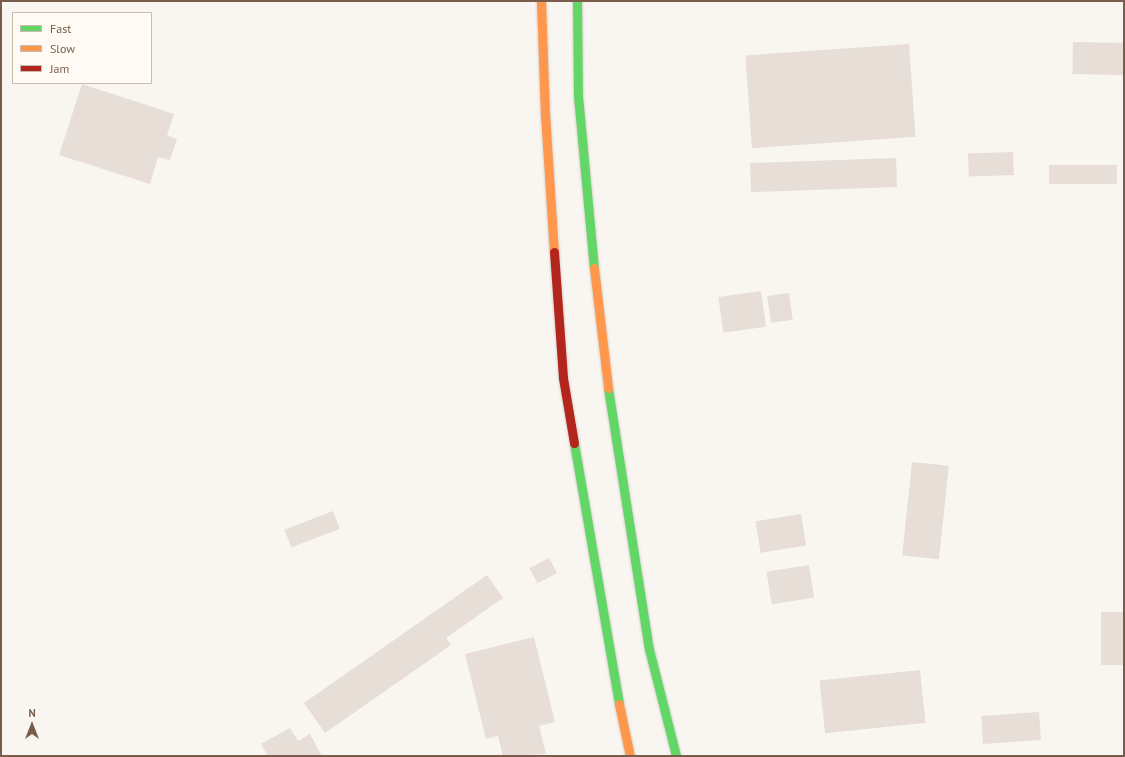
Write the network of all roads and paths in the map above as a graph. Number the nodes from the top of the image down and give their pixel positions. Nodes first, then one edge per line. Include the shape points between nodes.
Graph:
1 (541, 1) edge
2 (577, 1) edge
3 (630, 756) edge
4 (676, 756) edge

1 - 3 main road via 545,114 562,378 613,673
2 - 4 main road via 578,96 603,357 649,650

